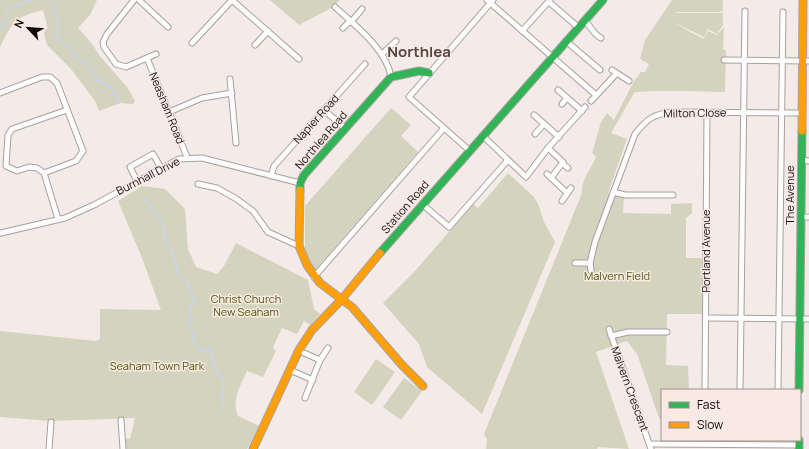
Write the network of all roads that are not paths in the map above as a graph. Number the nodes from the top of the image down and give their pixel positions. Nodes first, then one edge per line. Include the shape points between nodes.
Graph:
1 (134, 0) edge
2 (139, 0) edge
3 (232, 0) edge
4 (603, 0) edge
5 (803, 0) edge
6 (490, 1) edge
7 (550, 1) edge
8 (335, 7) dead end
9 (362, 10) dead end
10 (746, 11) dead end
11 (783, 12) dead end
12 (584, 20) junction
13 (350, 21) junction
14 (168, 27) dead end
15 (578, 27) junction
16 (342, 28) dead end
17 (268, 31) junction
18 (522, 31) junction
19 (600, 38) dead end
20 (396, 41) dead end
21 (566, 41) junction
22 (192, 42) dead end
23 (255, 45) dead end
24 (156, 54) dead end
25 (382, 54) junction
26 (552, 57) junction
27 (147, 58) junction
28 (299, 59) dead end
29 (724, 60) dead end
30 (745, 60) junction
31 (782, 61) junction
32 (806, 61) edge
33 (365, 64) dead end
34 (600, 70) dead end
35 (430, 73) junction
36 (392, 77) junction
37 (230, 79) dead end
38 (629, 81) dead end
39 (558, 90) dead end
40 (0, 92) edge
41 (232, 93) junction
42 (596, 95) junction
43 (567, 98) junction
44 (591, 101) dead end
45 (562, 104) dead end
46 (67, 110) junction
47 (324, 110) junction
48 (169, 112) junction
49 (707, 112) junction
50 (782, 112) junction
51 (745, 113) junction
52 (801, 113) junction
53 (534, 115) dead end
54 (544, 124) junction
55 (444, 128) junction
56 (346, 129) junction
57 (535, 134) dead end
58 (483, 136) junction
59 (559, 136) junction
60 (236, 143) dead end
61 (548, 148) junction
62 (470, 151) junction
63 (187, 158) junction
64 (508, 160) junction
65 (801, 160) junction
66 (809, 161) edge
67 (563, 164) junction
68 (161, 168) junction
69 (568, 168) dead end
70 (44, 173) junction
71 (547, 174) dead end
72 (271, 176) junction
73 (551, 178) junction
74 (137, 181) junction
75 (300, 183) junction
76 (198, 184) dead end
77 (571, 188) dead end
78 (566, 192) junction
79 (613, 192) junction
80 (673, 195) dead end
81 (562, 201) dead end
82 (422, 204) junction
83 (801, 217) junction
84 (809, 217) edge
85 (58, 219) junction
86 (1, 233) edge
87 (299, 246) junction
88 (575, 263) dead end
89 (590, 263) junction
90 (591, 271) dead end
91 (314, 277) junction
92 (342, 299) junction
93 (778, 317) junction
94 (706, 318) junction
95 (741, 318) junction
96 (800, 318) junction
97 (809, 319) edge
98 (609, 329) dead end
99 (667, 332) dead end
100 (611, 336) junction
101 (328, 348) dead end
102 (304, 353) dead end
103 (320, 360) junction
104 (290, 370) junction
105 (313, 380) junction
106 (423, 386) dead end
107 (705, 389) edge
108 (740, 389) edge
109 (778, 389) edge
110 (799, 389) edge
111 (305, 398) dead end
112 (121, 420) dead end
113 (51, 422) dead end
114 (704, 442) edge
115 (777, 442) edge
116 (799, 445) edge
117 (650, 447) edge
118 (49, 449) edge
119 (123, 449) edge
120 (253, 449) edge

1 - 27 street, Neasham Road via 107,34 103,42 104,47 120,66 126,67
2 - 14 street
3 - 17 street
3 - 22 street
4 - 12 street, Station Road
5 - 32 street, The Avenue
6 - 18 street
6 - 35 street
7 - 15 street
7 - 18 street
8 - 13 street
9 - 13 street
10 - 30 street
11 - 31 street
12 - 15 street, Station Road
12 - 19 street
13 - 16 street
13 - 25 street
15 - 21 street, Station Road
17 - 23 street
17 - 28 street
18 - 26 street
20 - 25 street
21 - 26 street, Station Road
21 - 34 street
24 - 27 street, Neasham Road
25 - 36 street
26 - 42 street
26 - 58 street, Station Road
27 - 48 street, Neasham Road
29 - 30 street
30 - 31 street
30 - 51 street
31 - 32 street
31 - 50 street
32 - 52 street, The Avenue
33 - 47 street, Napier Road
35 - 36 street via 403,73
35 - 55 street via 408,97
36 - 56 street, Northlea Road
37 - 41 street
38 - 42 street via 614,72
39 - 43 street
40 - 46 street via 42,77 50,78 57,83
41 - 48 street via 202,98
41 - 60 street
42 - 44 street
43 - 45 street
43 - 59 street via 584,109
46 - 70 street via 82,151 76,161
46 - 70 street via 12,129 8,136 6,166 16,171 29,167 37,168
47 - 56 street
47 - 72 street, Napier Road via 274,166
48 - 63 street, Neasham Road
49 - 51 street, Milton Close
49 - 79 street, Milton Close via 658,114 646,121 635,134
49 - 94 street, Portland Avenue
50 - 51 street, Milton Close
50 - 52 street, Milton Close
50 - 93 street
51 - 95 street
52 - 65 street, The Avenue
53 - 54 street
54 - 57 street
54 - 59 street
55 - 62 street
55 - 91 street
56 - 75 street, Northlea Road via 304,175
58 - 62 street, Station Road
58 - 64 street
59 - 61 street
61 - 64 street via 526,177
61 - 67 street via 562,160
62 - 82 street, Station Road
63 - 68 street, Burnhall Drive
63 - 72 street, Burnhall Drive via 202,158
64 - 82 street via 449,227
65 - 66 street
65 - 83 street, The Avenue
67 - 69 street
67 - 73 street
68 - 74 street, Burnhall Drive
68 - 74 street via 153,154 130,167
70 - 85 street
71 - 73 street
72 - 75 street, Burnhall Drive
73 - 78 street
74 - 85 street, Burnhall Drive via 94,206
75 - 87 street, Northlea Road
76 - 87 street via 217,188 235,198 253,211 268,232
77 - 78 street
78 - 81 street
79 - 80 street via 625,195
79 - 89 street
82 - 92 street, Station Road
83 - 84 street
83 - 96 street, The Avenue
85 - 86 street, Burnhall Drive
87 - 91 street, Northlea Road
88 - 89 street
89 - 90 street
91 - 92 street, Northlea Road
92 - 104 street, Station Road via 312,330
92 - 106 street, Northlea Road
93 - 95 street
93 - 96 street
93 - 109 street
94 - 95 street
94 - 107 street, Portland Avenue
95 - 108 street
96 - 97 street
96 - 110 street, The Avenue
98 - 100 street, Malvern Crescent
99 - 100 street via 628,332
100 - 117 street, Malvern Crescent
101 - 103 street
102 - 103 street
103 - 105 street
104 - 105 street
104 - 120 street, Station Road
105 - 111 street
112 - 119 street
113 - 118 street
114 - 115 street
114 - 117 street
115 - 116 street

